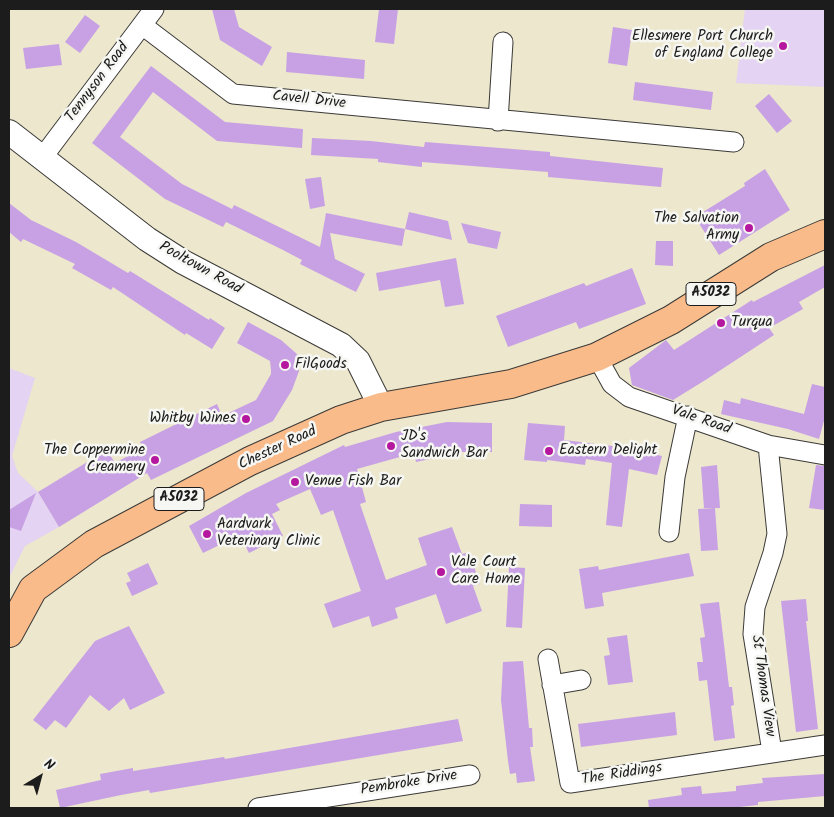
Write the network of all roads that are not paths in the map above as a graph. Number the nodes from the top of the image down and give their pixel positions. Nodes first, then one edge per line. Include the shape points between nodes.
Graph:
1 (154, 9) edge
2 (142, 25) junction
3 (503, 42) dead end
4 (498, 121) junction
5 (9, 132) edge
6 (734, 142) dead end
7 (42, 158) junction
8 (825, 234) edge
9 (597, 357) junction
10 (381, 407) junction
11 (688, 416) junction
12 (768, 445) junction
13 (825, 455) edge
14 (669, 532) dead end
15 (9, 633) edge
16 (548, 659) dead end
17 (580, 680) dead end
18 (552, 685) junction
19 (825, 745) edge
20 (772, 752) junction
21 (470, 775) dead end
22 (258, 808) edge

1 - 2 street, Tennyson Road
2 - 4 street, Cavell Drive via 233,94
2 - 7 street, Tennyson Road
3 - 4 street
4 - 6 street, Cavell Drive
5 - 7 street, Pooltown Road
7 - 10 street, Pooltown Road via 147,239 183,262 341,345 358,361
8 - 9 main road, A5032 via 771,257 671,320
9 - 10 main road, Chester Road / A5032 via 511,384
9 - 11 street, Vale Road via 612,384 623,394
10 - 15 main road, Chester Road / A5032 via 341,420 250,461 94,544 33,589
11 - 12 street, Vale Road
11 - 14 street via 675,477
12 - 13 street, Vale Road
12 - 20 street, St Thomas View via 776,534 755,607 753,634
16 - 18 street, The Riddings
17 - 18 street
18 - 20 street, The Riddings via 570,783
19 - 20 street
21 - 22 street, Pembroke Drive

